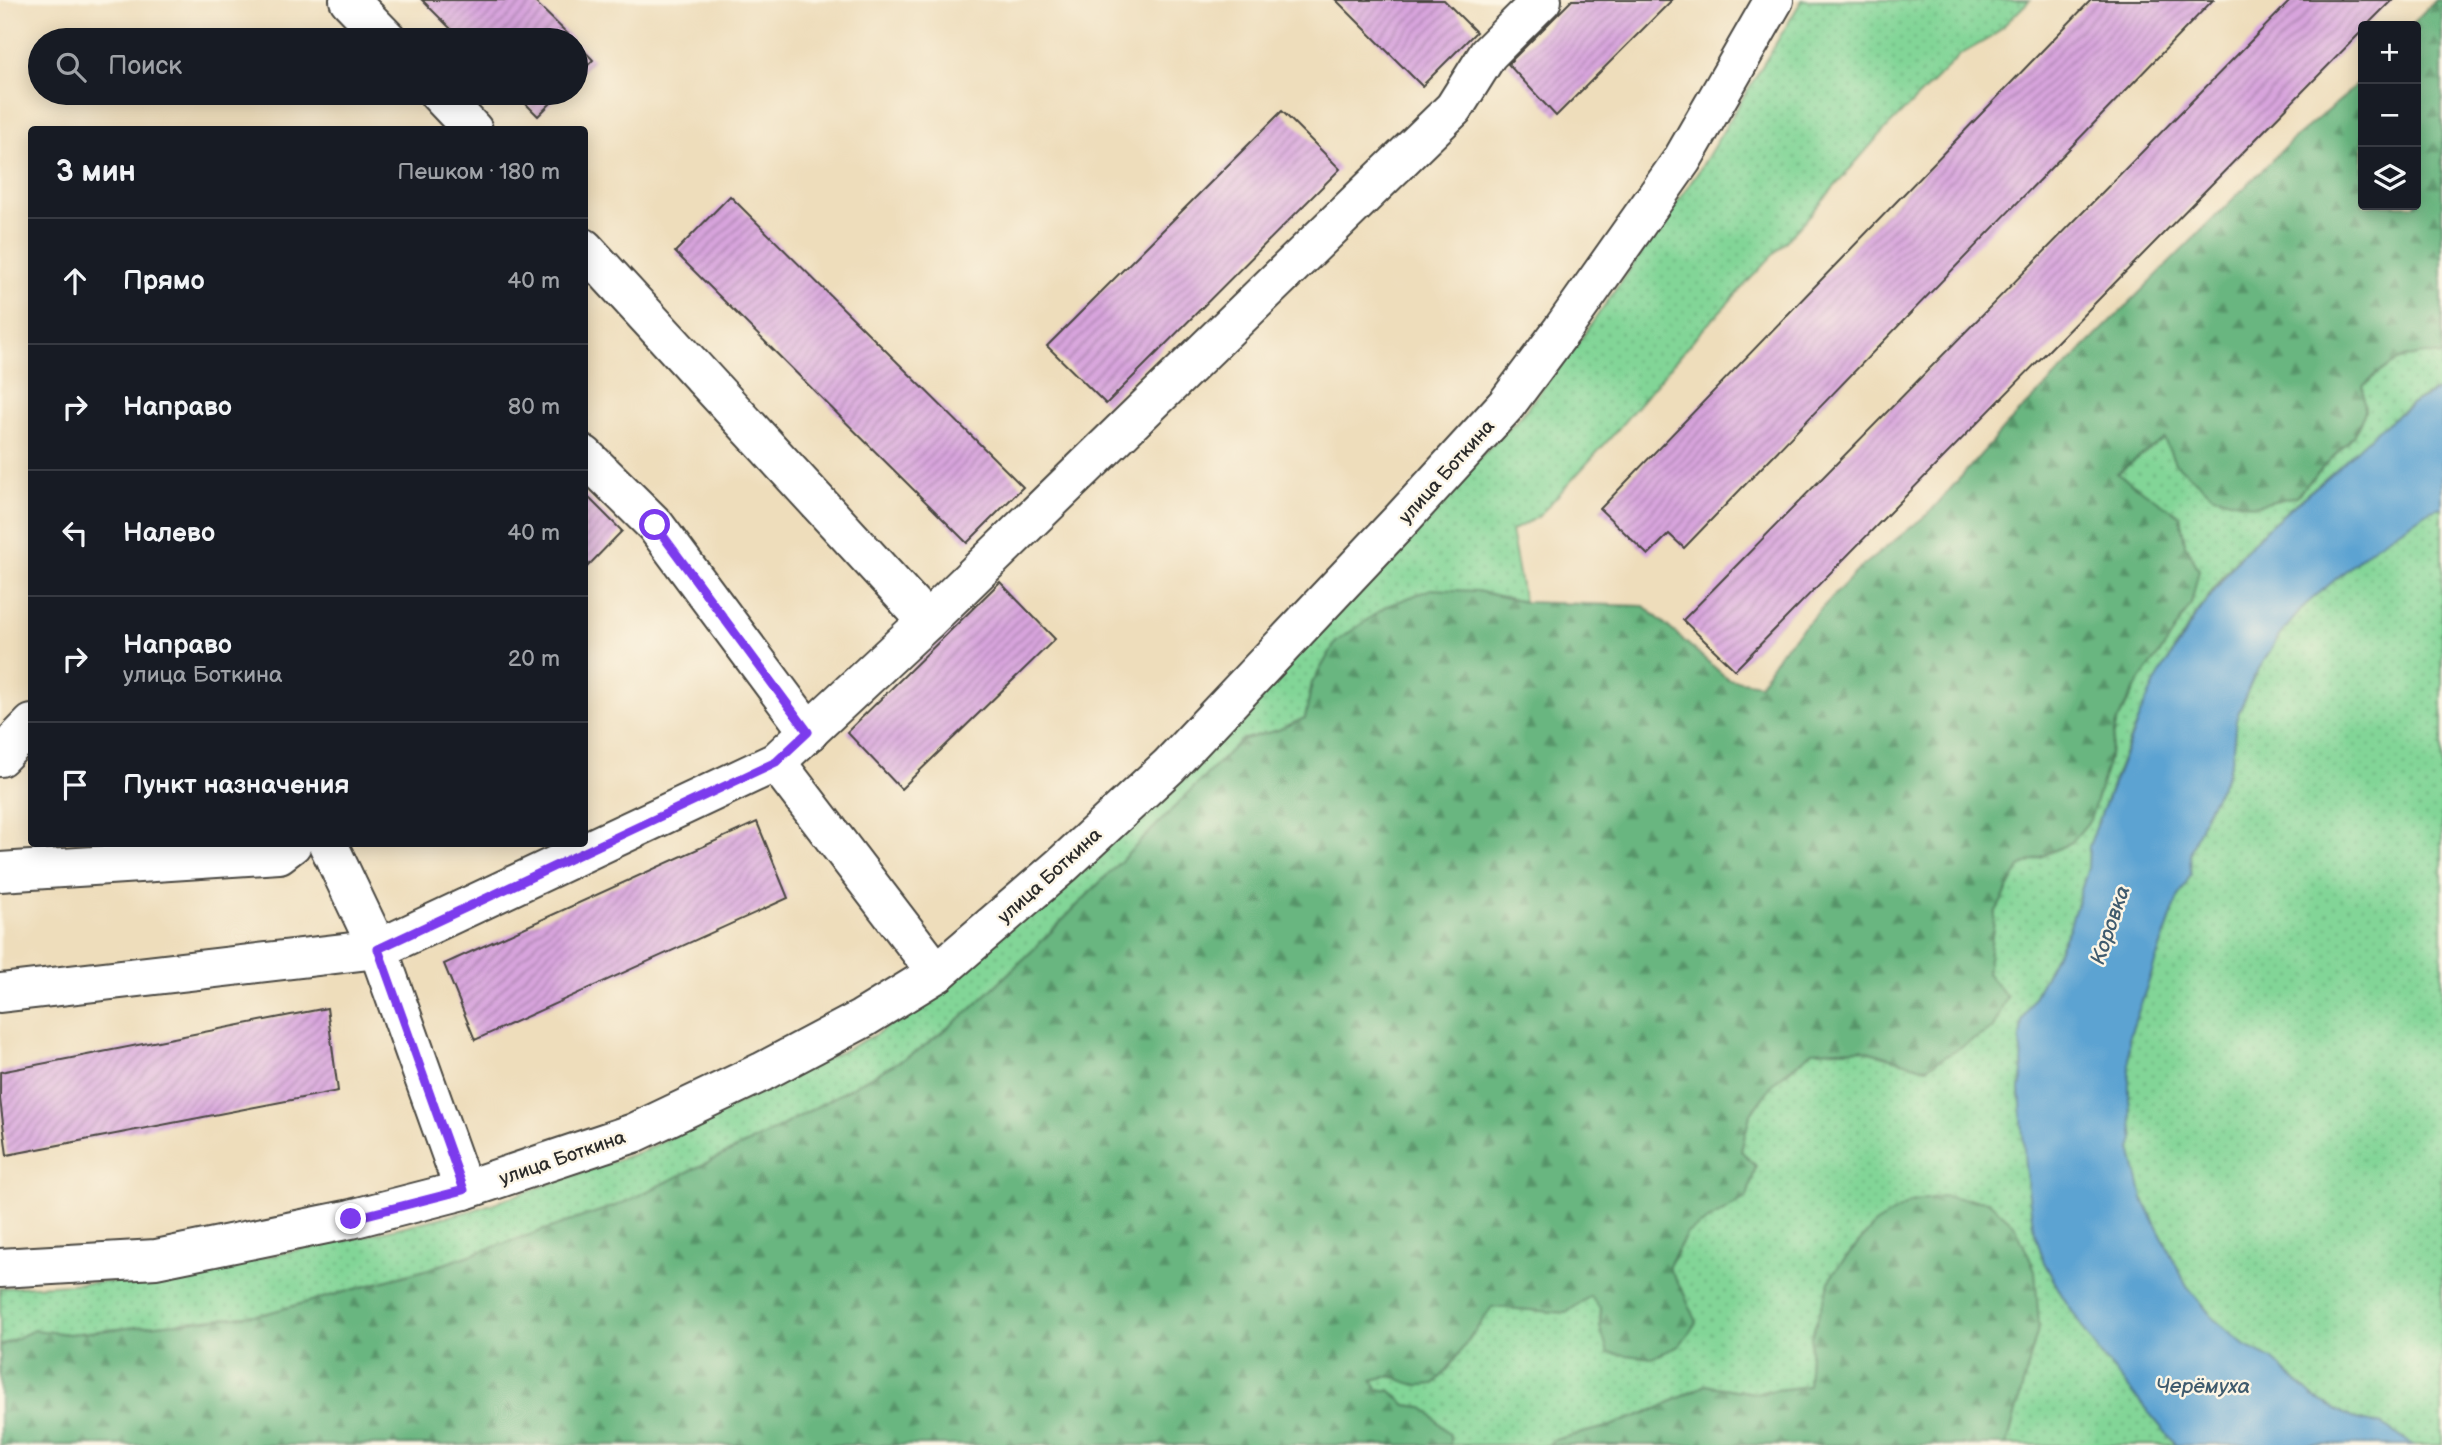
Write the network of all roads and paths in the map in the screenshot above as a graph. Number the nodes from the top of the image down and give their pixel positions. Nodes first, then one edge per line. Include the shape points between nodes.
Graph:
1 (349, 0) edge
2 (1542, 0) edge
3 (1774, 0) edge
4 (376, 28) edge
5 (449, 105) edge
6 (469, 126) edge
7 (588, 252) edge
8 (588, 459) edge
9 (927, 621) junction
10 (28, 728) edge
11 (808, 732) junction
12 (0, 757) edge
13 (776, 762) junction
14 (288, 847) edge
15 (329, 847) edge
16 (0, 872) edge
17 (378, 949) junction
18 (937, 973) junction
19 (0, 993) edge
20 (464, 1190) junction
21 (0, 1268) edge

1 - 4 street
2 - 9 street via 1488,54 1454,108
3 - 18 street, улица Боткина via 1682,160 1506,405 1169,765
5 - 6 street
7 - 9 street
8 - 11 street via 655,525
9 - 11 street
10 - 12 street
11 - 13 street
13 - 17 street
13 - 18 street
14 - 16 street via 279,854
15 - 17 street
17 - 19 street
17 - 20 street
18 - 20 street, улица Боткина via 762,1072 634,1133
20 - 21 street, улица Боткина via 351,1219 156,1259

